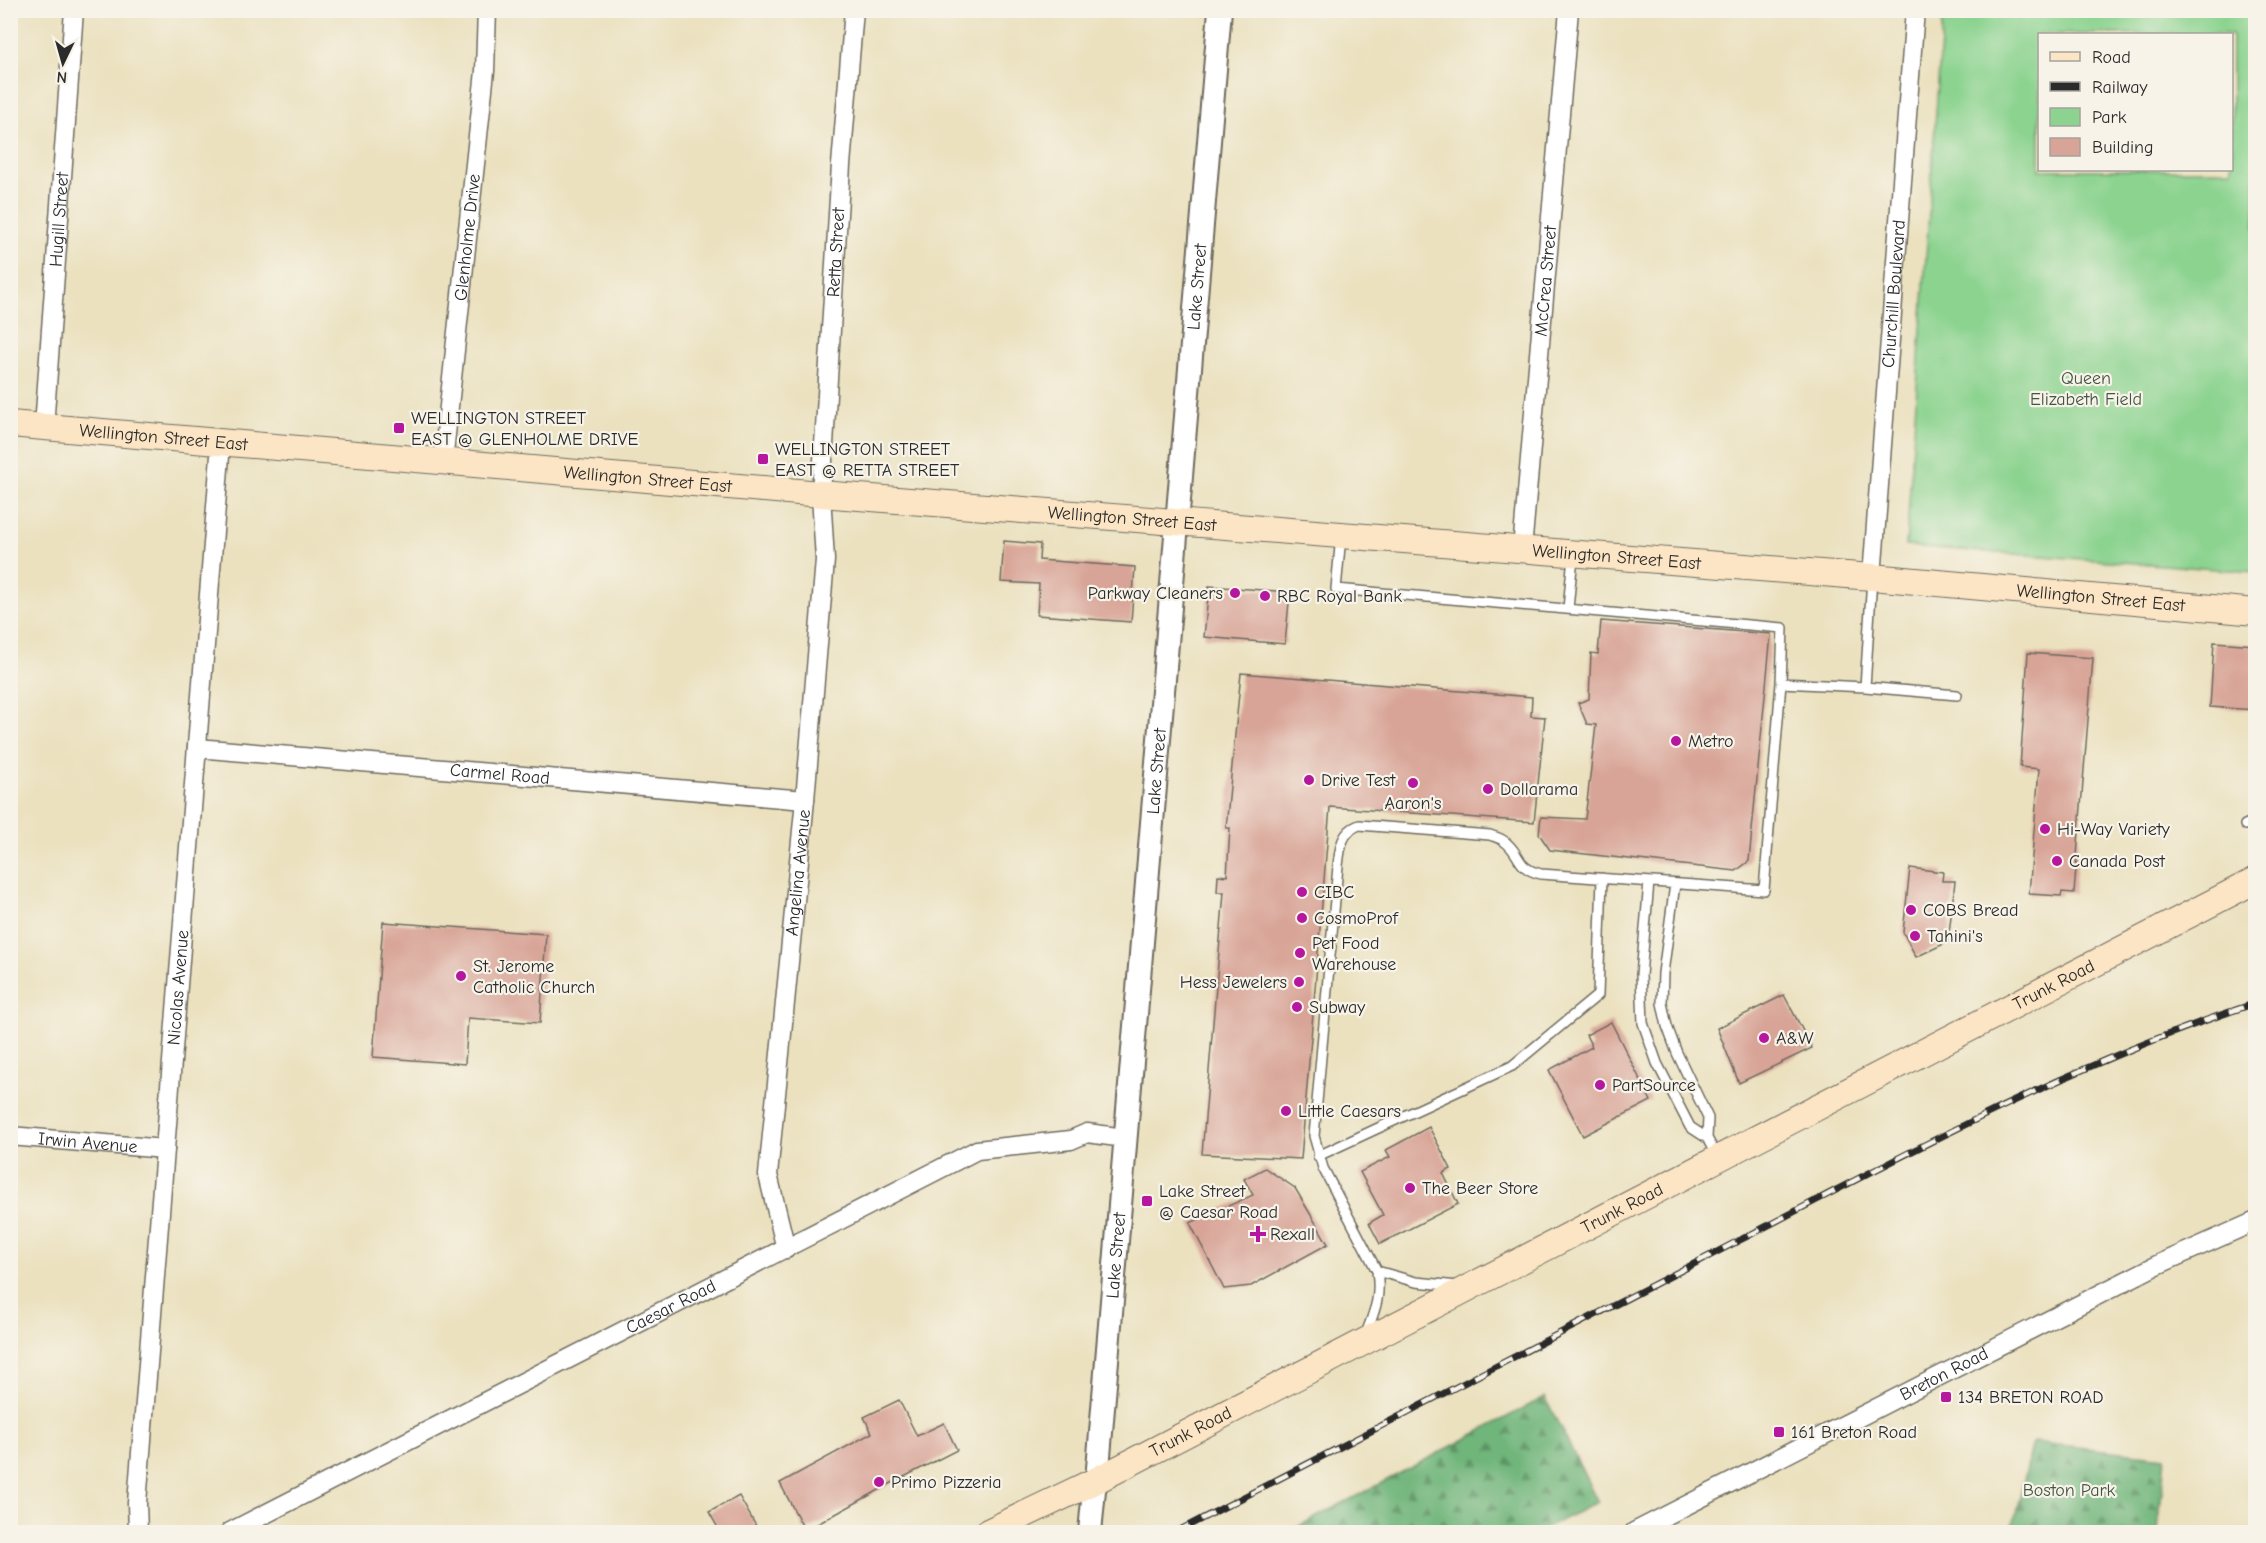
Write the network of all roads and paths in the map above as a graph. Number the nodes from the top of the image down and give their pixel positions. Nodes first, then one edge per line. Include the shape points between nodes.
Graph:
1 (74, 10) edge
2 (487, 10) edge
3 (854, 10) edge
4 (1220, 10) edge
5 (1569, 10) edge
6 (1915, 10) edge
7 (10, 424) edge
8 (44, 427) junction
9 (221, 442) junction
10 (443, 462) junction
11 (821, 494) junction
12 (1176, 522) junction
13 (1341, 536) junction
14 (1522, 550) junction
15 (1574, 554) junction
16 (1872, 577) junction
17 (1568, 609) junction
18 (2256, 612) edge
19 (1781, 682) junction
20 (1865, 687) junction
21 (1957, 695) dead end
22 (197, 748) junction
23 (805, 800) junction
24 (2256, 820) edge
25 (2245, 825) dead end
26 (1602, 878) junction
27 (2256, 880) edge
28 (1649, 882) junction
29 (1675, 884) junction
30 (10, 1136) edge
31 (1125, 1138) junction
32 (1712, 1148) junction
33 (165, 1149) junction
34 (1318, 1156) junction
35 (2256, 1221) edge
36 (786, 1249) junction
37 (1377, 1271) junction
38 (1469, 1287) junction
39 (1363, 1342) junction
40 (1097, 1480) junction
41 (138, 1533) edge
42 (230, 1533) edge
43 (988, 1533) edge
44 (1090, 1533) edge
45 (1634, 1533) edge

1 - 8 street, Hugill Street
2 - 10 street, Glenholme Drive via 485,71
3 - 11 street, Retta Street
4 - 12 street, Lake Street
5 - 14 street, McCrea Street
6 - 16 street, Churchill Boulevard
7 - 8 main road, Wellington Street East
8 - 9 main road, Wellington Street East
9 - 10 main road, Wellington Street East
9 - 22 street, Nicolas Avenue
10 - 11 main road, Wellington Street East
11 - 12 main road, Wellington Street East
11 - 23 street, Angelina Avenue via 825,560
12 - 13 main road, Wellington Street East
12 - 31 street, Lake Street
13 - 14 main road, Wellington Street East
13 - 17 lane via 1336,589
14 - 15 main road, Wellington Street East
15 - 16 main road, Wellington Street East
15 - 17 lane
16 - 18 main road, Wellington Street East
16 - 20 lane
17 - 19 lane via 1783,628
19 - 20 lane
19 - 29 lane via 1764,890
20 - 21 lane
22 - 23 street, Carmel Road
22 - 33 street, Nicolas Avenue
23 - 36 street, Angelina Avenue via 768,1175
24 - 25 lane
26 - 28 lane
26 - 34 lane via 1598,994 1512,1066
26 - 34 lane via 1530,872 1503,840 1490,835 1359,825 1351,828 1341,845 1338,866 1314,1137
27 - 32 main road, Trunk Road
28 - 29 lane
28 - 32 lane via 1641,975 1643,1023 1657,1063 1690,1127
29 - 32 lane via 1662,1003 1666,1026 1708,1118
30 - 33 street, Irwin Avenue
31 - 36 street, Caesar Road via 1087,1133 1071,1140 977,1150
31 - 40 street, Lake Street
32 - 38 main road, Trunk Road
33 - 41 street, Nicolas Avenue via 137,1503
34 - 37 lane
35 - 45 street, Breton Road via 2155,1266
36 - 42 street, Caesar Road
37 - 38 lane via 1416,1282
37 - 39 lane via 1378,1303
38 - 39 main road, Trunk Road
39 - 40 main road, Trunk Road
40 - 43 main road, Trunk Road
40 - 44 street, Lake Street

